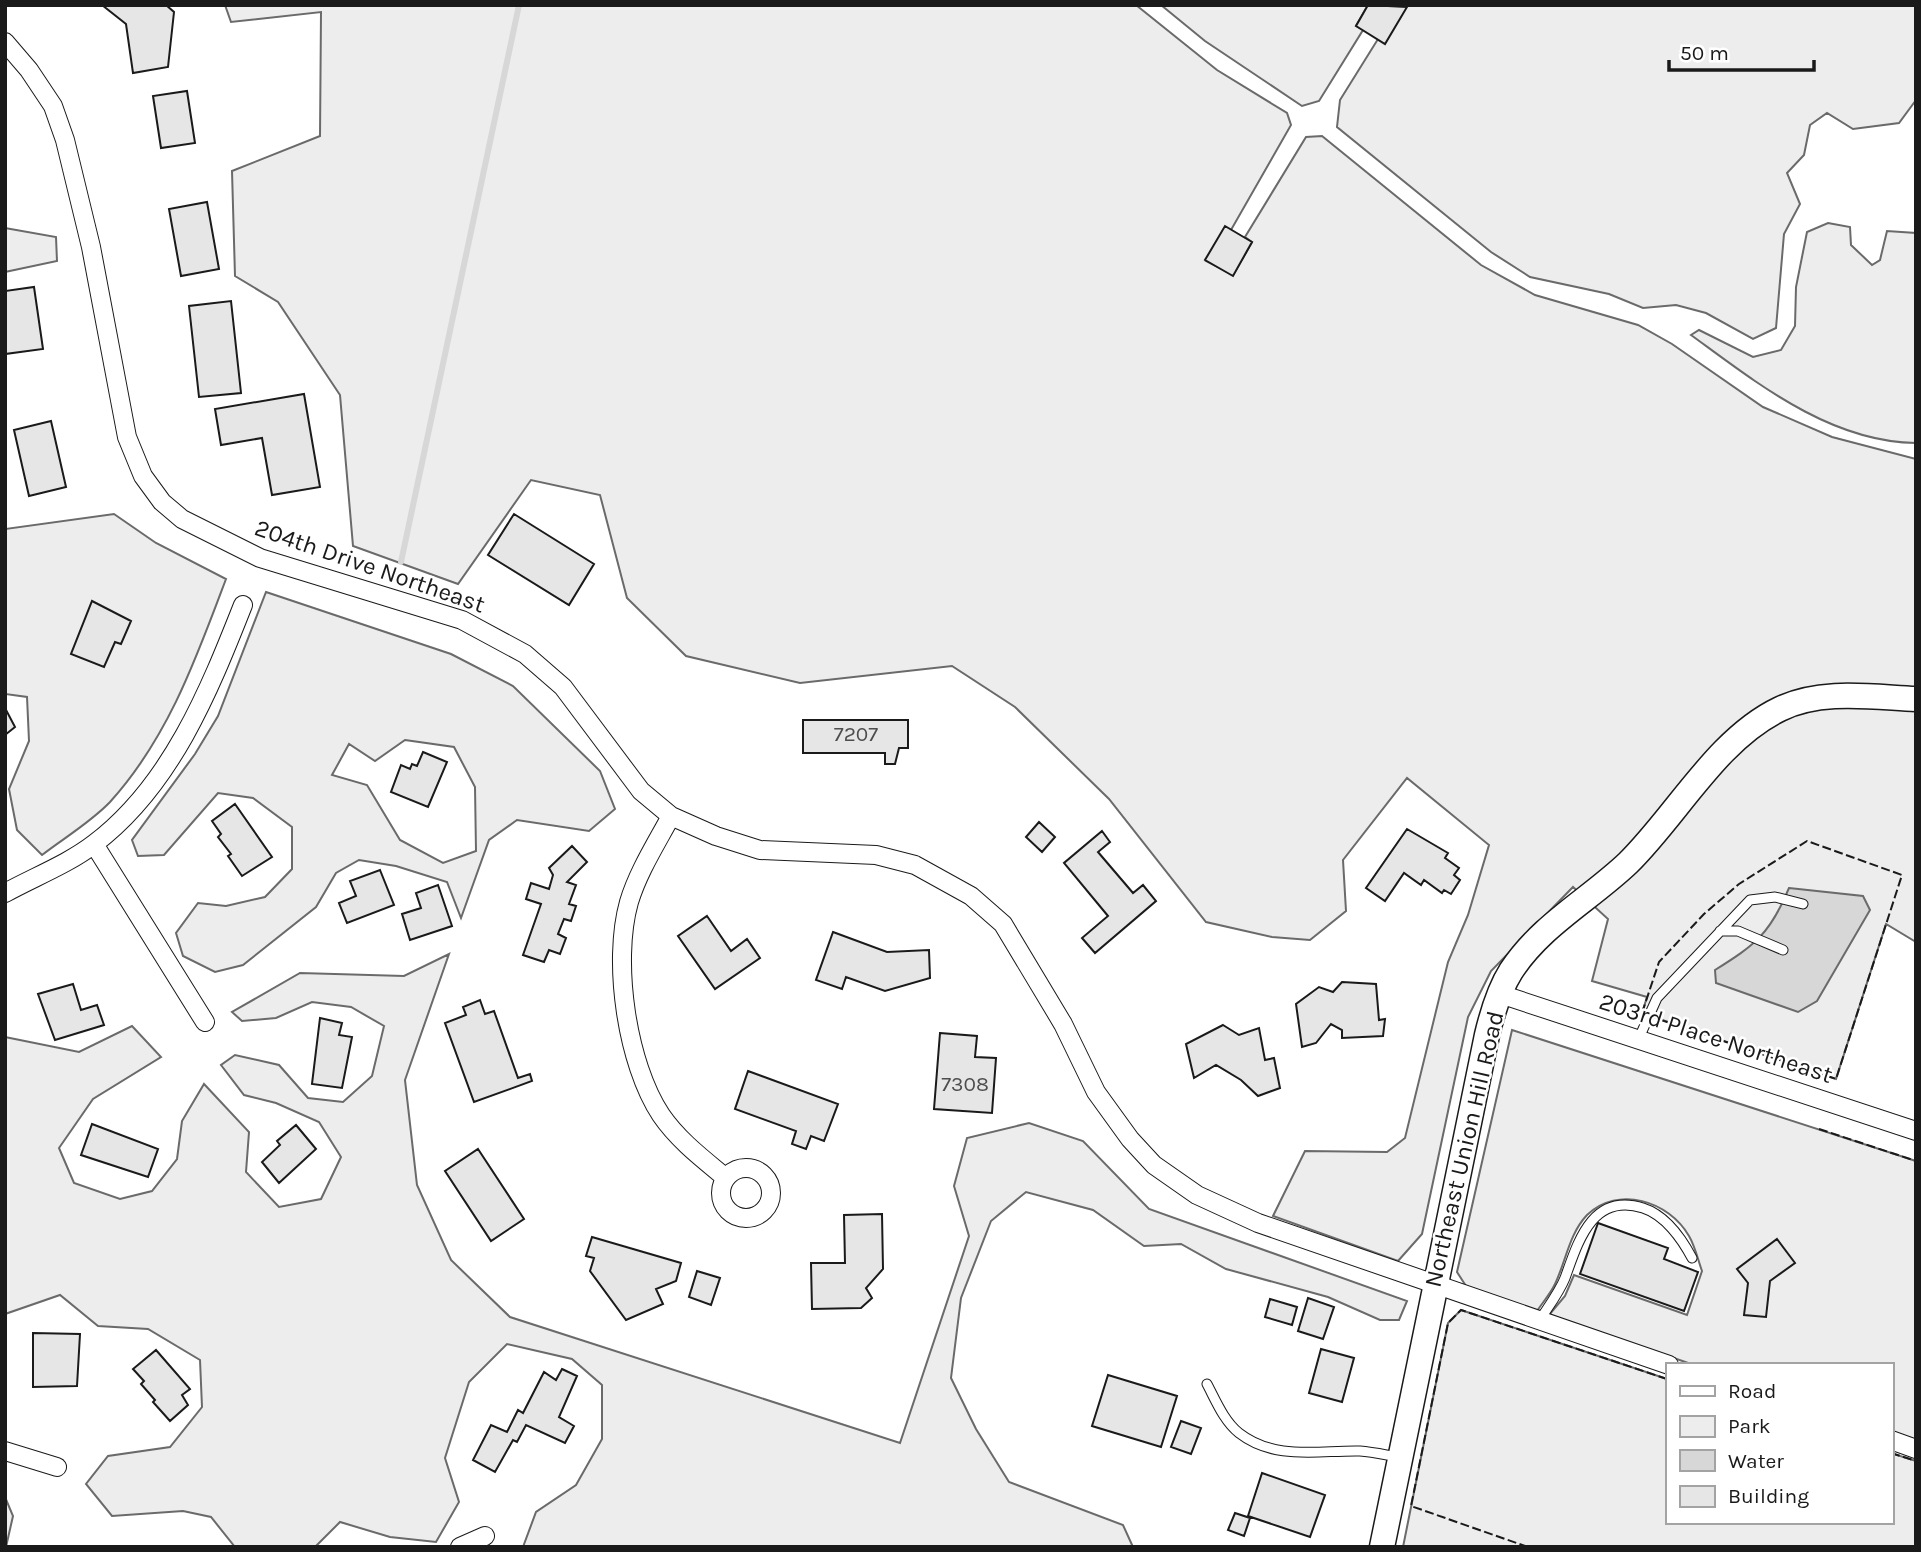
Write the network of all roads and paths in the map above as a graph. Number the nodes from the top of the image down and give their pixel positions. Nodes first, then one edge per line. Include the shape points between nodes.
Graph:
1 (5, 42) edge
2 (243, 605) dead end
3 (1916, 699) edge
4 (671, 816) junction
5 (94, 844) junction
6 (5, 893) edge
7 (1803, 904) dead end
8 (1720, 931) junction
9 (1783, 950) dead end
10 (1500, 994) junction
11 (205, 1022) dead end
12 (1639, 1038) junction
13 (1916, 1131) edge
14 (726, 1178) dead end
15 (1692, 1258) dead end
16 (1433, 1285) junction
17 (1539, 1321) junction
18 (1666, 1364) edge
19 (1207, 1384) dead end
20 (1893, 1441) edge
21 (1916, 1449) edge
22 (5, 1451) edge
23 (1399, 1458) junction
24 (57, 1467) dead end
25 (485, 1536) dead end
26 (460, 1547) edge
27 (1382, 1547) edge

1 - 4 street, 204th Drive Northeast via 52,106 65,140 91,247 127,437 143,476 162,502 182,519 260,558 462,620 526,654 563,687 640,791
2 - 5 street via 205,699 180,743 137,803
3 - 10 street, Northeast Union Hill Road via 1811,698 1779,709 1732,743 1625,866 1541,936 1511,971
4 - 14 street via 629,904 623,955 627,1021 644,1079 661,1114 690,1149
4 - 16 street, 204th Drive Northeast via 760,849 876,855 915,865 971,896 1003,924 1063,1024 1096,1092 1154,1165 1197,1195 1246,1218
5 - 6 street
5 - 11 street
7 - 8 lane via 1775,897 1751,900
8 - 9 lane via 1738,931
8 - 12 lane via 1657,998
10 - 12 street, 203rd Place Northeast
10 - 16 street, Northeast Union Hill Road
12 - 13 street, 203rd Place Northeast
15 - 17 lane via 1677,1234 1651,1211 1635,1206 1602,1212 1581,1235 1564,1280
16 - 17 street, 204th Drive Northeast
16 - 23 street, Northeast Union Hill Road
17 - 18 street, 204th Drive Northeast
19 - 23 lane via 1226,1419 1261,1446 1305,1454 1362,1451
20 - 21 street
22 - 24 street
23 - 27 street, Northeast Union Hill Road
25 - 26 street

